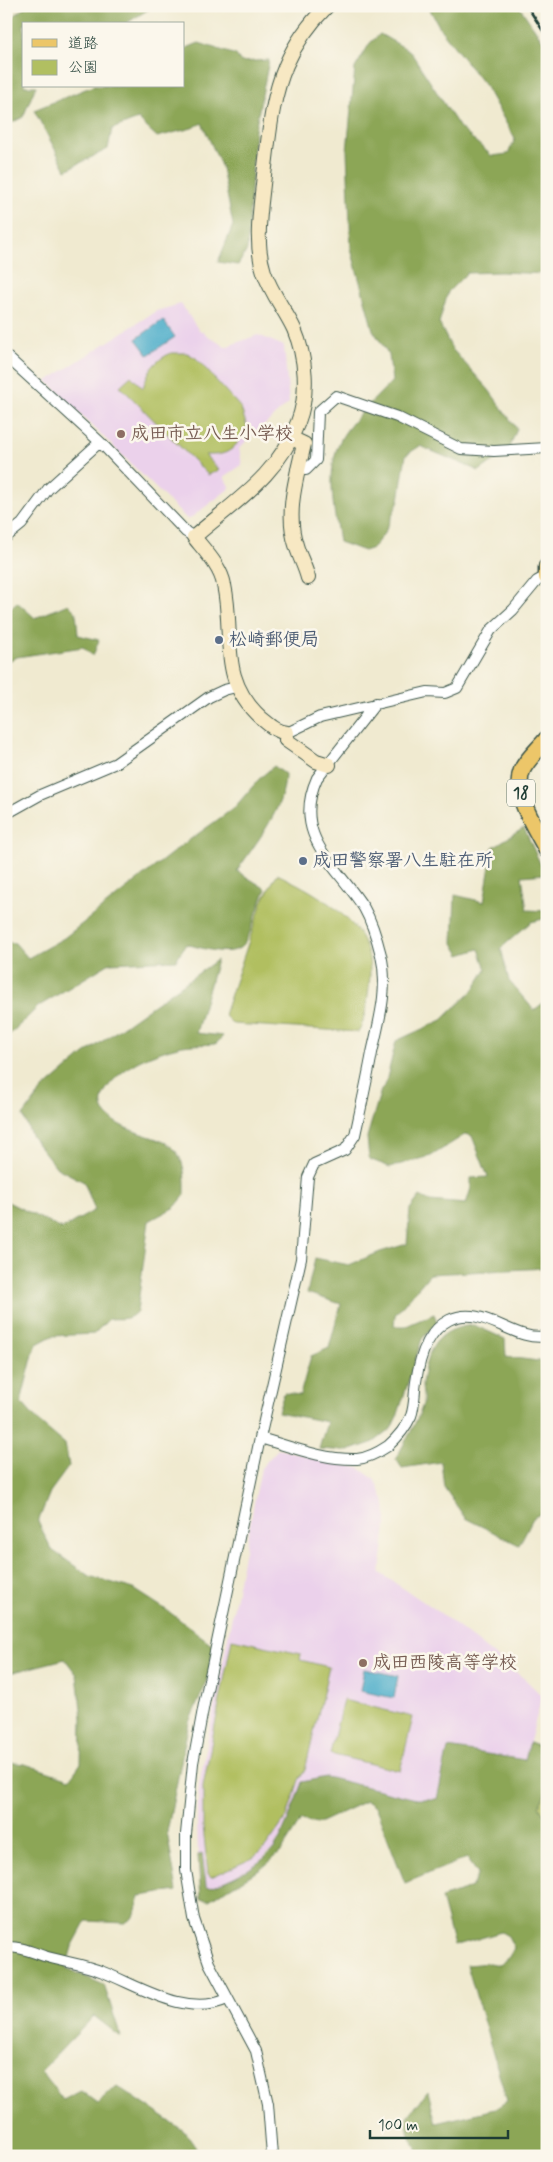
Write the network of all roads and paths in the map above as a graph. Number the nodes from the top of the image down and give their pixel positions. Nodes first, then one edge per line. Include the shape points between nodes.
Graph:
1 (327, 6) edge
2 (8, 360) edge
3 (291, 438) junction
4 (100, 442) junction
5 (547, 448) edge
6 (296, 470) junction
7 (6, 536) edge
8 (194, 537) junction
9 (546, 573) edge
10 (308, 578) dead end
11 (236, 687) junction
12 (376, 703) junction
13 (287, 733) junction
14 (547, 740) edge
15 (329, 765) junction
16 (6, 814) edge
17 (547, 850) edge
18 (547, 1336) edge
19 (260, 1438) junction
20 (6, 1947) edge
21 (227, 1999) junction
22 (272, 2156) edge

1 - 3 street via 296,46 279,84 271,117 260,211 259,237 264,271 294,330 303,366 304,396
2 - 4 street
3 - 6 street via 304,444
3 - 8 street via 276,464 261,481
4 - 7 street via 48,489 22,524
4 - 8 street
5 - 6 street via 461,449 397,417 336,396 318,412 316,460 306,470
6 - 10 street via 292,518 296,544
8 - 11 street via 224,583 228,644
9 - 12 street via 491,630 457,688
11 - 13 street via 253,710 277,732
11 - 16 street via 209,697 116,763 40,795
12 - 13 street via 320,717
12 - 15 street
13 - 15 street via 286,740 316,761
14 - 17 main road, 18 via 524,766 520,782 523,801
15 - 19 street via 314,785 309,813 311,829 319,848 365,911 381,958 384,994 356,1135 345,1150 319,1160 310,1170 301,1259
18 - 19 street via 527,1336 474,1316 448,1320 428,1340 422,1355 411,1415 405,1428 372,1456 338,1458
19 - 21 street via 193,1763 186,1834 186,1870 194,1920 209,1963
20 - 21 street via 102,1972 171,2001 197,2004
21 - 22 street via 244,2027 260,2065 268,2104

